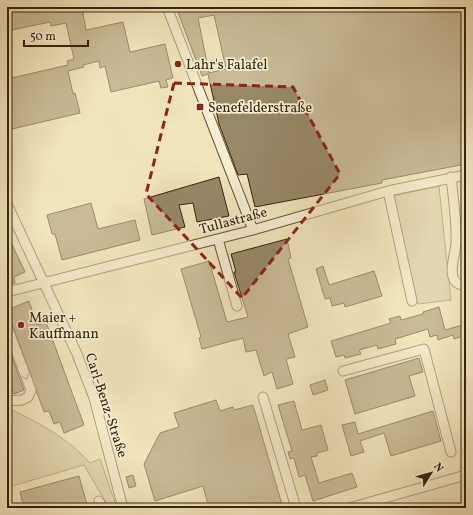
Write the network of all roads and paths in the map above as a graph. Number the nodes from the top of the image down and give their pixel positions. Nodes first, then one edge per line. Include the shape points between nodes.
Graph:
1 (167, 7) edge
2 (466, 175) edge
3 (451, 177) junction
4 (388, 191) junction
5 (7, 204) edge
6 (252, 230) junction
7 (218, 239) junction
8 (44, 282) junction
9 (466, 284) edge
10 (7, 292) edge
11 (412, 301) dead end
12 (237, 306) dead end
13 (7, 327) edge
14 (343, 371) dead end
15 (263, 397) dead end
16 (7, 401) edge
17 (451, 452) dead end
18 (466, 475) edge
19 (124, 508) edge
20 (296, 508) edge
21 (349, 508) edge

1 - 6 street
2 - 3 street, Tullastraße
3 - 4 street, Tullastraße
3 - 9 street via 456,242 453,276 455,282 460,285
4 - 6 street, Tullastraße
4 - 11 street
5 - 8 street, Carl-Benz-Straße
6 - 7 street, Tullastraße
7 - 8 street, Tullastraße
7 - 12 street
8 - 10 street, Tullastraße
8 - 19 street, Carl-Benz-Straße via 94,398
13 -> 16 street via 31,390 28,397 22,400
14 - 17 street via 424,349
15 - 20 street
18 - 21 street

